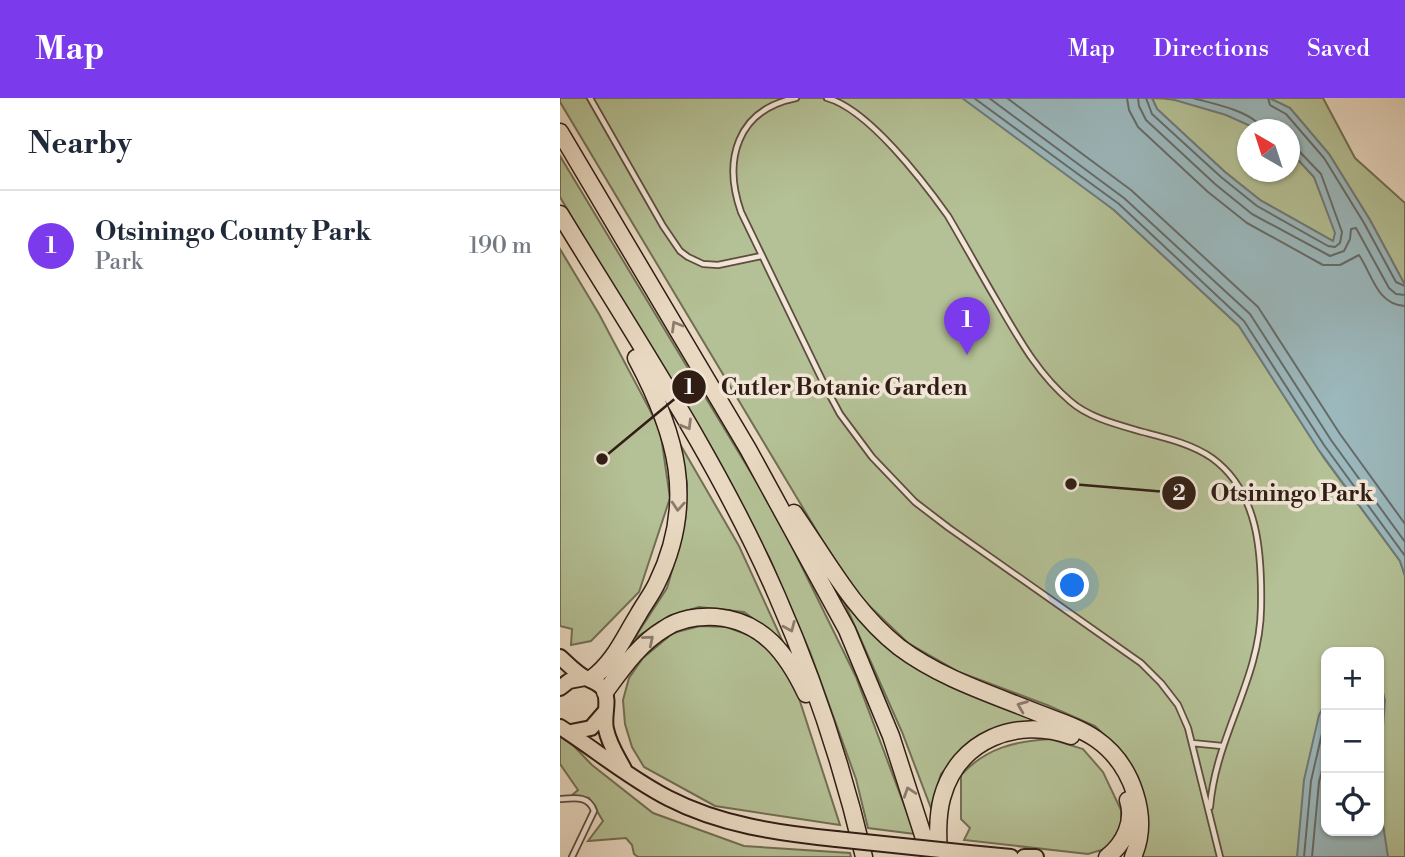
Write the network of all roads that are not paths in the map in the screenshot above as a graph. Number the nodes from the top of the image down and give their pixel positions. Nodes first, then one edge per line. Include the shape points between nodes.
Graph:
1 (590, 98) edge
2 (796, 98) edge
3 (827, 98) edge
4 (560, 132) edge
5 (560, 214) edge
6 (761, 256) junction
7 (589, 261) junction
8 (748, 449) junction
9 (560, 657) edge
10 (588, 679) junction
11 (560, 688) edge
12 (605, 692) junction
13 (604, 713) junction
14 (566, 729) edge
15 (1192, 743) junction
16 (1222, 746) junction
17 (833, 747) junction
18 (625, 771) junction
19 (560, 799) edge
20 (1210, 811) junction
21 (572, 857) edge
22 (864, 857) edge
23 (930, 857) edge
24 (939, 857) edge
25 (1011, 857) edge
26 (1024, 857) edge
27 (1036, 857) edge
28 (1107, 857) edge
29 (1133, 857) edge
30 (1220, 857) edge

1 - 6 lane via 680,251 703,264 718,265
2 - 6 lane via 757,116 735,151 734,192
3 - 16 lane via 866,121 936,199 1019,339 1052,385 1084,411 1211,458 1241,489 1257,539 1260,630 1251,671
8 -> 4 highway
5 - 7 highway
6 - 15 lane via 840,414 872,457 915,502 1141,663 1178,705
7 -> 10 highway via 673,441 680,489 677,521 657,584 614,658
7 -> 17 highway via 733,506 803,657
23 -> 8 highway via 862,663
29 -> 8 highway via 1139,843 1138,801 1111,751 1078,729 959,681 896,645 840,582
9 - 10 main road
10 - 11 main road via 569,681
10 - 12 main road
12 - 13 main road
12 -> 17 highway via 636,652 663,629 691,617 727,618 760,631 787,659
13 - 14 main road via 591,728
13 - 18 main road via 609,740
14 - 18 main road
15 - 16 lane
15 - 20 lane
16 - 20 lane via 1212,779
17 - 22 highway
18 - 25 main road, bridge via 667,798 726,821 773,832
19 - 21 lane via 583,798 594,811
20 - 30 lane
24 - 28 highway via 939,811 953,772 986,741 1013,731 1041,728 1083,741 1101,755 1123,786 1130,806 1129,826 1121,844
26 - 27 main road

